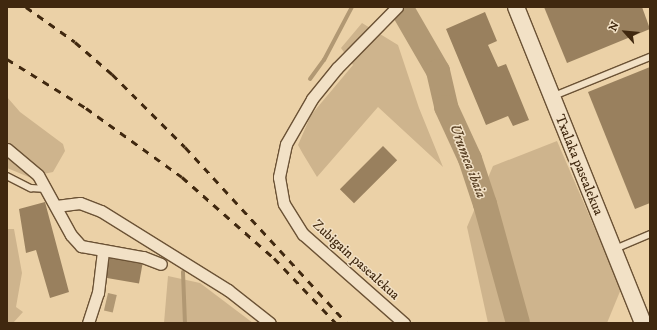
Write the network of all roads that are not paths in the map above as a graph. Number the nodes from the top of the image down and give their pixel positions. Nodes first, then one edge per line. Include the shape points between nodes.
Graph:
1 (397, 7) edge
2 (516, 7) edge
3 (650, 57) edge
4 (551, 97) junction
5 (7, 149) edge
6 (7, 176) edge
7 (47, 189) junction
8 (56, 206) junction
9 (650, 234) edge
10 (613, 250) junction
11 (103, 252) junction
12 (161, 264) dead end
13 (88, 323) edge
14 (270, 323) edge
15 (404, 323) edge
16 (643, 323) edge

1 - 15 street, Zubigain pasealekua via 337,68 309,104 286,144 280,167 281,194 286,211 303,234
2 - 4 main road, Txalaka pasealekua
3 - 4 lane
4 - 10 main road, Txalaka pasealekua
5 - 7 street via 38,175
6 - 7 lane via 31,188
7 - 8 street
8 - 11 street via 75,241
8 - 14 street via 80,203 101,211 228,290
9 - 10 lane
10 - 16 main road, Txalaka pasealekua
11 - 12 street via 143,257
11 - 13 street via 98,293

